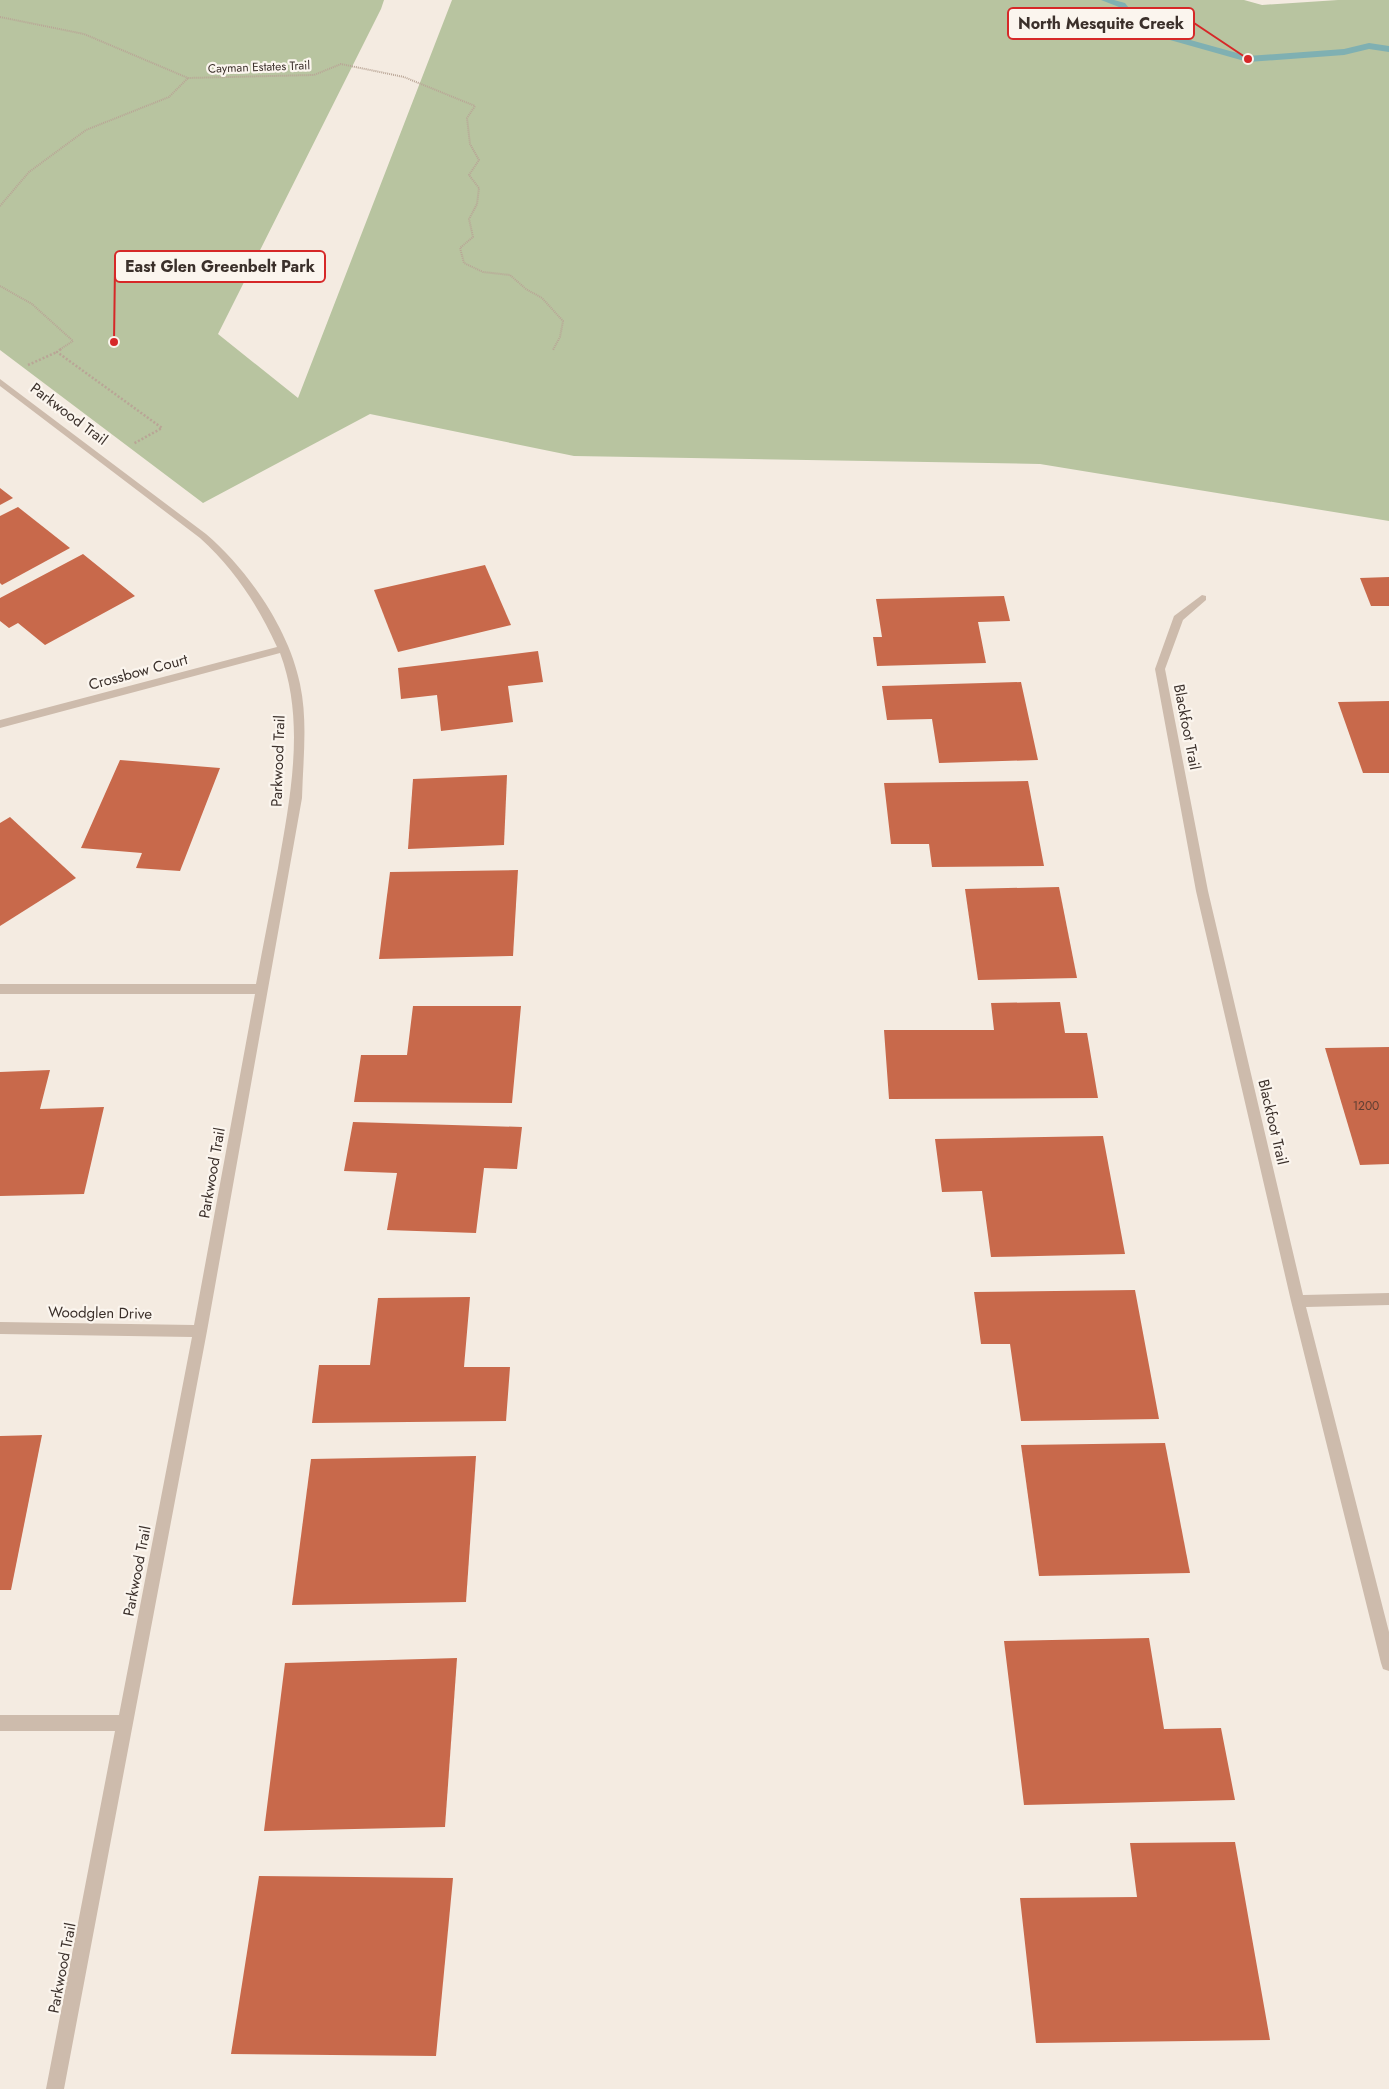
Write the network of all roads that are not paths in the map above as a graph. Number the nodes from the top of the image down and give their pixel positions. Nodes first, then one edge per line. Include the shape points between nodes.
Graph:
1 (0, 382) edge
2 (1202, 598) dead end
3 (284, 649) junction
4 (0, 724) edge
5 (0, 989) edge
6 (261, 989) junction
7 (1389, 1299) edge
8 (1298, 1301) junction
9 (0, 1328) edge
10 (200, 1331) junction
11 (1389, 1663) edge
12 (0, 1723) edge
13 (125, 1723) junction
14 (55, 2089) edge

1 - 3 street, Parkwood Trail via 204,536 249,587
2 - 8 street, Blackfoot Trail via 1178,618 1160,669 1202,891
3 - 4 street, Crossbow Court
3 - 6 street, Parkwood Trail via 295,683 298,721 296,798
5 - 6 street
6 - 10 street, Parkwood Trail
7 - 8 street
8 - 11 street, Blackfoot Trail
9 - 10 street, Woodglen Drive
10 - 13 street, Parkwood Trail
12 - 13 street
13 - 14 street, Parkwood Trail

